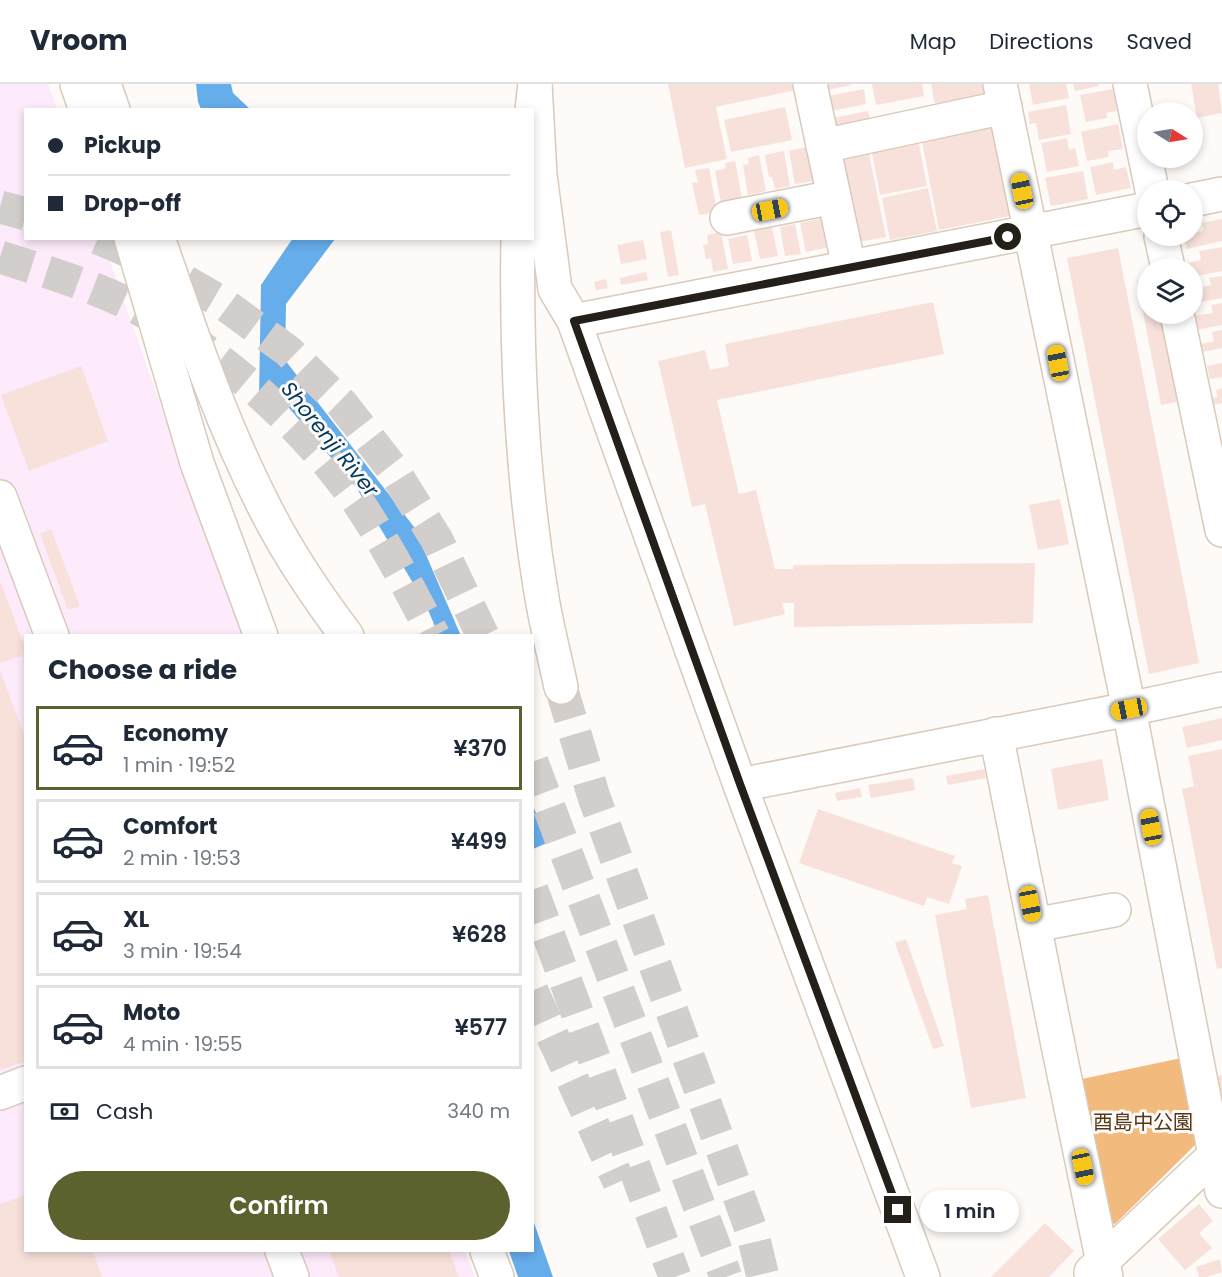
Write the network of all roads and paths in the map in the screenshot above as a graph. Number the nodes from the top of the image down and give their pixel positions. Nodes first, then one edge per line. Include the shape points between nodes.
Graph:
1 (77, 84) edge
2 (104, 84) edge
3 (535, 84) edge
4 (810, 84) edge
5 (1130, 84) edge
6 (1002, 96) edge
7 (85, 108) edge
8 (112, 108) edge
9 (532, 108) edge
10 (823, 146) junction
11 (1150, 180) edge
12 (1222, 194) edge
13 (834, 197) junction
14 (1203, 198) edge
15 (1137, 211) edge
16 (727, 218) dead end
17 (1031, 233) junction
18 (132, 240) edge
19 (159, 240) edge
20 (518, 240) edge
21 (849, 267) junction
22 (574, 321) junction
23 (1180, 324) edge
24 (0, 497) edge
25 (1222, 530) edge
26 (51, 634) edge
27 (260, 634) edge
28 (346, 634) edge
29 (561, 687) tunnel mouth
30 (1222, 689) edge
31 (1129, 709) junction
32 (996, 735) junction
33 (740, 784) junction
34 (1114, 910) dead end
35 (1034, 925) junction
36 (24, 1084) edge
37 (0, 1093) edge
38 (1218, 1154) edge
39 (1222, 1191) edge
40 (282, 1252) edge
41 (487, 1252) edge
42 (1098, 1271) edge
43 (292, 1277) edge
44 (497, 1277) edge
45 (923, 1277) edge

1 - 7 main road
2 - 8 main road
3 - 9 main road
3 - 22 main road via 540,175 555,289
4 - 10 main road
5 - 11 main road
6 - 10 main road
6 - 17 main road
10 - 13 main road
12 - 14 main road
13 - 16 main road
13 - 21 main road
15 - 17 main road
17 - 21 main road
17 - 31 main road
18 - 27 main road via 197,463
19 - 28 main road via 209,382 264,506 299,567
20 - 29 main road via 516,314 529,502 542,599
21 - 22 main road
22 - 33 main road
23 - 25 main road
24 - 26 main road
30 - 31 main road
31 - 32 main road
31 - 38 main road
32 - 33 main road
32 - 35 main road
33 - 45 main road
34 - 35 main road
35 - 42 main road
36 - 37 main road
38 - 39 main road
38 - 42 main road
40 - 43 main road
41 - 44 main road

